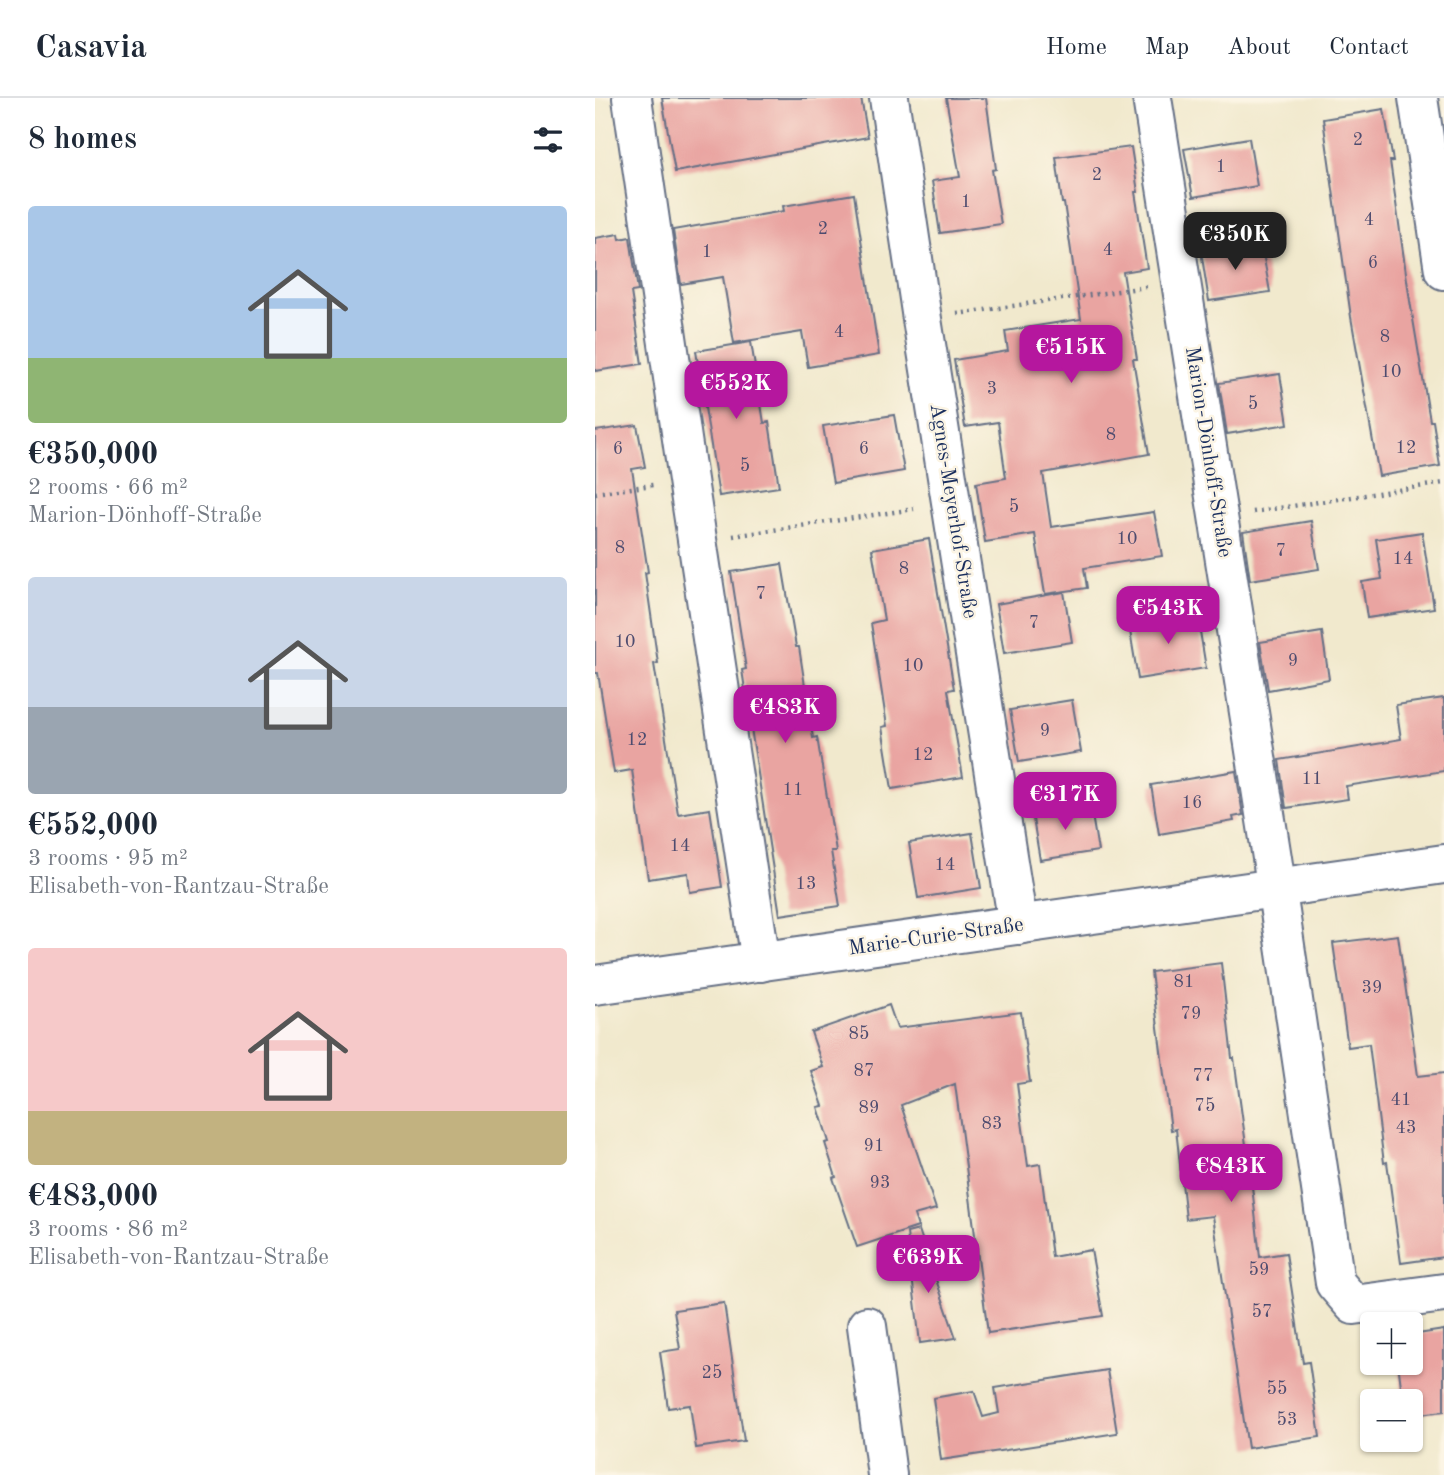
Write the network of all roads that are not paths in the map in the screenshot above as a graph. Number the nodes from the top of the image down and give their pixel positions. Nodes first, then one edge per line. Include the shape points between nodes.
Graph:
1 (632, 98) edge
2 (889, 98) edge
3 (1152, 98) edge
4 (1418, 98) edge
5 (1444, 270) edge
6 (1444, 864) edge
7 (1276, 888) junction
8 (1018, 925) junction
9 (761, 962) junction
10 (595, 985) edge
11 (1444, 1293) edge
12 (867, 1326) dead end
13 (887, 1475) edge

1 - 9 street
2 - 8 street, Agnes-Meyerhof-Straße
3 - 7 street, Marion-Dönhoff-Straße
4 - 5 street
6 - 7 street, Marie-Curie-Straße
7 - 8 street, Marie-Curie-Straße
7 - 11 street via 1335,1283 1354,1305
8 - 9 street, Marie-Curie-Straße
9 - 10 street, Marie-Curie-Straße
12 - 13 street

